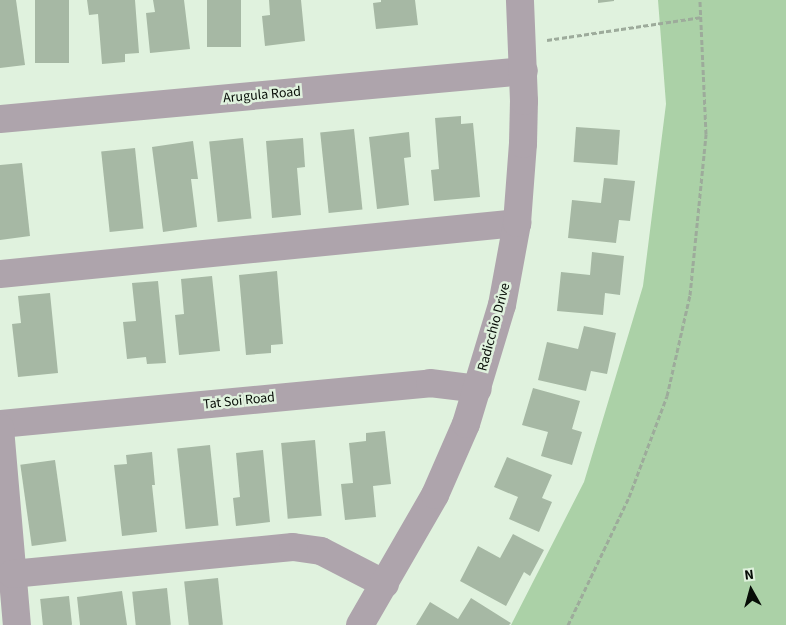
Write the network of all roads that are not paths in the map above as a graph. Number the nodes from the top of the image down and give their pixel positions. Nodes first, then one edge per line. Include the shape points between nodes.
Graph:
1 (520, 0) edge
2 (524, 71) junction
3 (0, 119) edge
4 (517, 223) junction
5 (0, 274) edge
6 (478, 389) junction
7 (0, 424) edge
8 (0, 428) edge
9 (12, 574) junction
10 (385, 584) junction
11 (17, 625) edge
12 (360, 625) edge

1 - 2 street, Radicchio Drive
2 - 3 street, Arugula Road
2 - 4 street, Radicchio Drive via 524,127
4 - 5 street
4 - 6 street, Radicchio Drive via 502,305
6 - 7 street, Tat Soi Road via 430,383
6 - 10 street, Radicchio Drive via 435,495
8 - 9 street
9 - 10 street via 292,547 321,552
9 - 11 street
10 - 12 street, Radicchio Drive

